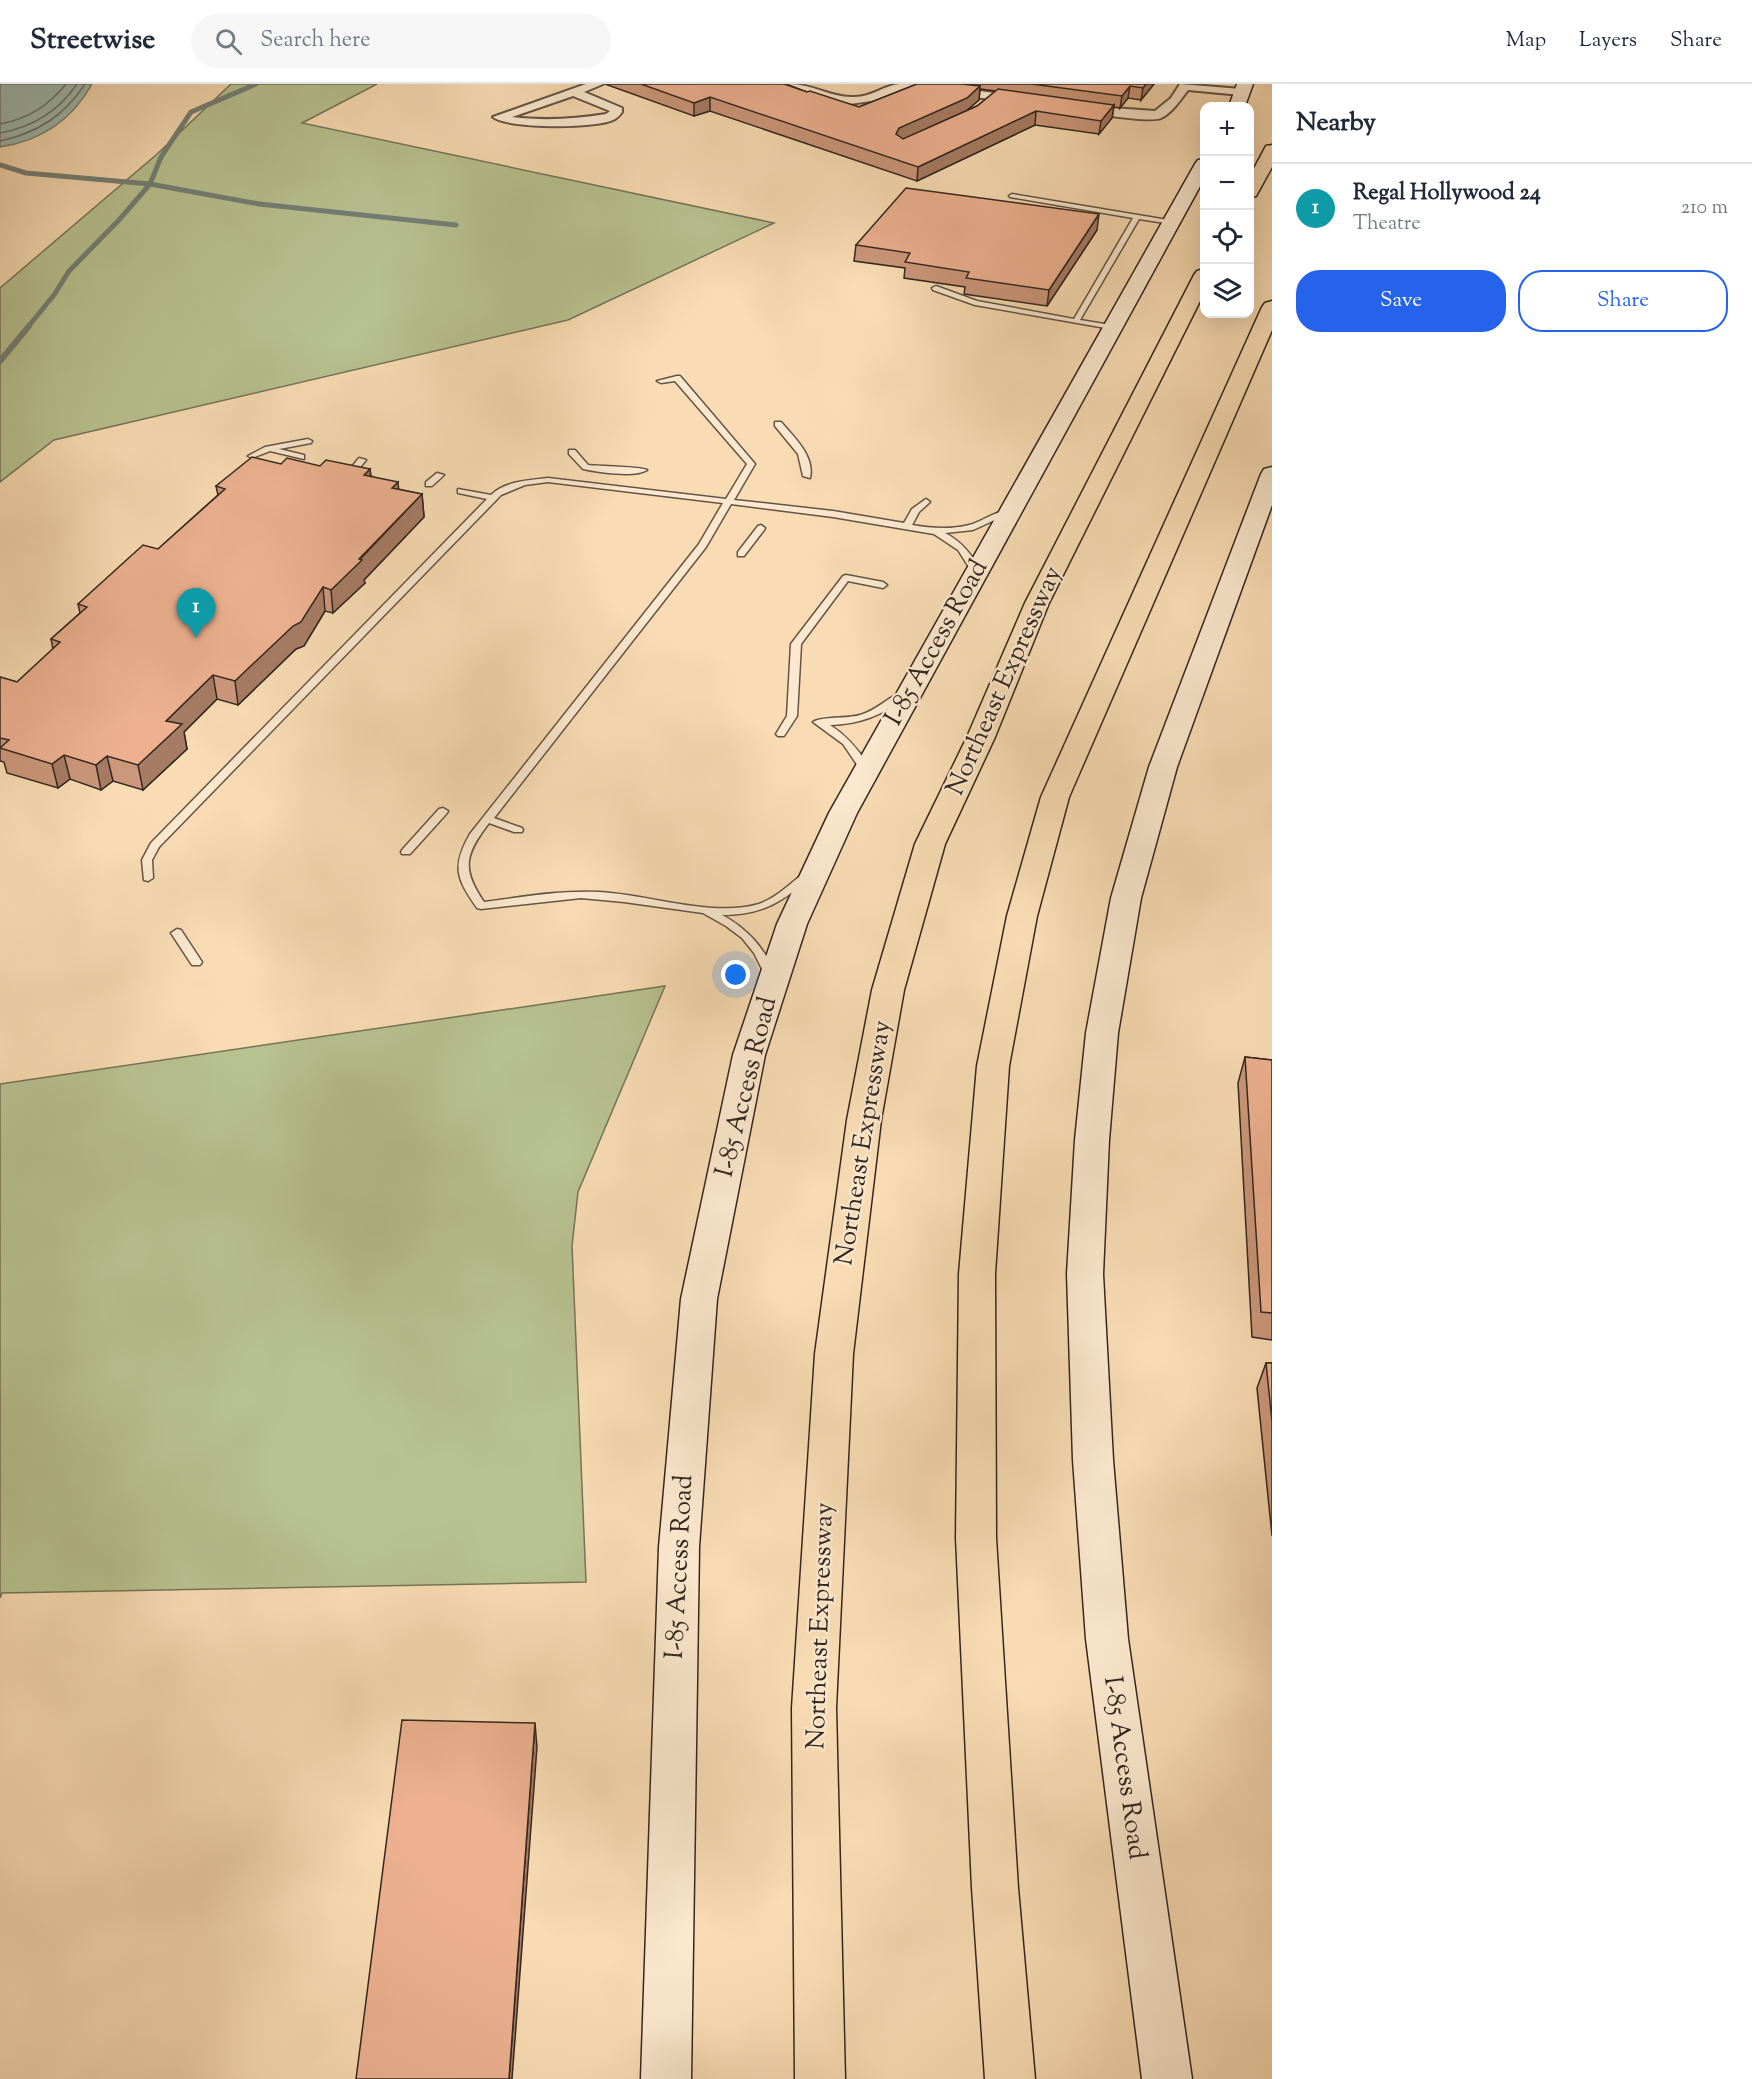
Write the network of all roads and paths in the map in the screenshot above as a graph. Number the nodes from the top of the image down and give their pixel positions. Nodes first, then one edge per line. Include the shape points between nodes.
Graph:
1 (597, 84) edge
2 (795, 84) edge
3 (905, 84) edge
4 (1185, 85) edge
5 (573, 92) junction
6 (1241, 94) edge
7 (992, 97) junction
8 (1037, 103) edge
9 (1070, 107) edge
10 (978, 109) edge
11 (1272, 150) edge
12 (1200, 171) edge
13 (1254, 184) edge
14 (1012, 196) dead end
15 (1137, 217) junction
16 (1172, 222) junction
17 (1200, 283) edge
18 (936, 288) edge
19 (1272, 307) edge
20 (1076, 321) junction
21 (1114, 328) junction
22 (661, 381) dead end
23 (778, 424) dead end
24 (308, 441) dead end
25 (268, 449) junction
26 (572, 452) dead end
27 (252, 456) edge
28 (302, 457) dead end
29 (362, 460) dead end
30 (355, 468) edge
31 (643, 470) dead end
32 (440, 475) dead end
33 (807, 476) dead end
34 (429, 484) dead end
35 (461, 491) dead end
36 (1268, 496) edge
37 (493, 498) junction
38 (729, 501) junction
39 (926, 502) dead end
40 (1013, 509) junction
41 (907, 526) junction
42 (761, 528) dead end
43 (934, 531) junction
44 (741, 554) dead end
45 (977, 573) junction
46 (883, 585) dead end
47 (911, 688) junction
48 (781, 734) dead end
49 (866, 770) junction
50 (443, 811) dead end
51 (487, 819) junction
52 (518, 830) dead end
53 (406, 852) dead end
54 (818, 866) junction
55 (148, 878) dead end
56 (703, 909) junction
57 (177, 933) dead end
58 (196, 962) dead end
59 (773, 981) junction
60 (666, 2079) edge
61 (820, 2079) edge
62 (1010, 2079) edge
63 (1167, 2079) edge

1 - 5 street
2 - 3 street via 860,103
3 - 7 street
4 - 6 street
4 - 9 street via 1158,115
5 - 5 street via 618,110 610,117 546,123 522,123 499,117
7 - 8 street
7 - 10 street
11 - 13 highway
12 - 16 main road, I-85 Access Road
14 - 15 lane
15 - 16 lane
15 - 20 lane
16 - 21 main road, I-85 Access Road
17 - 61 highway, Northeast Expressway via 1037,603 981,737 930,844 888,990 864,1120 834,1365 814,1708
18 - 20 lane via 975,303
19 - 62 highway via 1055,797 1022,916 993,1066 977,1274 976,1538
20 - 21 lane
21 - 40 main road, I-85 Access Road
22 - 38 lane via 677,378 751,464
23 - 33 lane via 800,449 808,465
24 - 25 lane
25 - 27 lane
25 - 28 lane
26 - 31 lane via 586,467
29 - 30 lane
32 - 34 lane
35 - 37 lane
36 - 63 main road, I-85 Access Road via 1163,767 1126,898 1102,1033 1092,1140 1086,1274 1093,1460 1107,1639
37 - 38 lane via 523,483 548,480
37 - 55 lane via 155,845 147,860
38 - 41 lane
38 - 51 lane via 703,545
39 - 41 lane via 915,511
40 - 43 lane via 970,528
40 - 45 main road, I-85 Access Road
41 - 43 lane
42 - 44 lane
43 - 45 lane via 965,550
45 - 47 main road, I-85 Access Road
46 - 48 lane via 846,578 796,644 792,716
47 - 49 main road, I-85 Access Road
47 - 49 lane via 867,717 845,723 818,722 846,740
49 - 54 main road, I-85 Access Road
50 - 53 lane
51 - 52 lane
51 - 56 lane via 462,863 465,883 481,906 582,895
54 - 56 lane via 778,898 761,906 742,910
54 - 59 main road, I-85 Access Road via 792,924
56 - 59 lane via 729,922 755,944
57 - 58 lane
59 - 60 main road, I-85 Access Road via 749,1055 699,1299 679,1547

